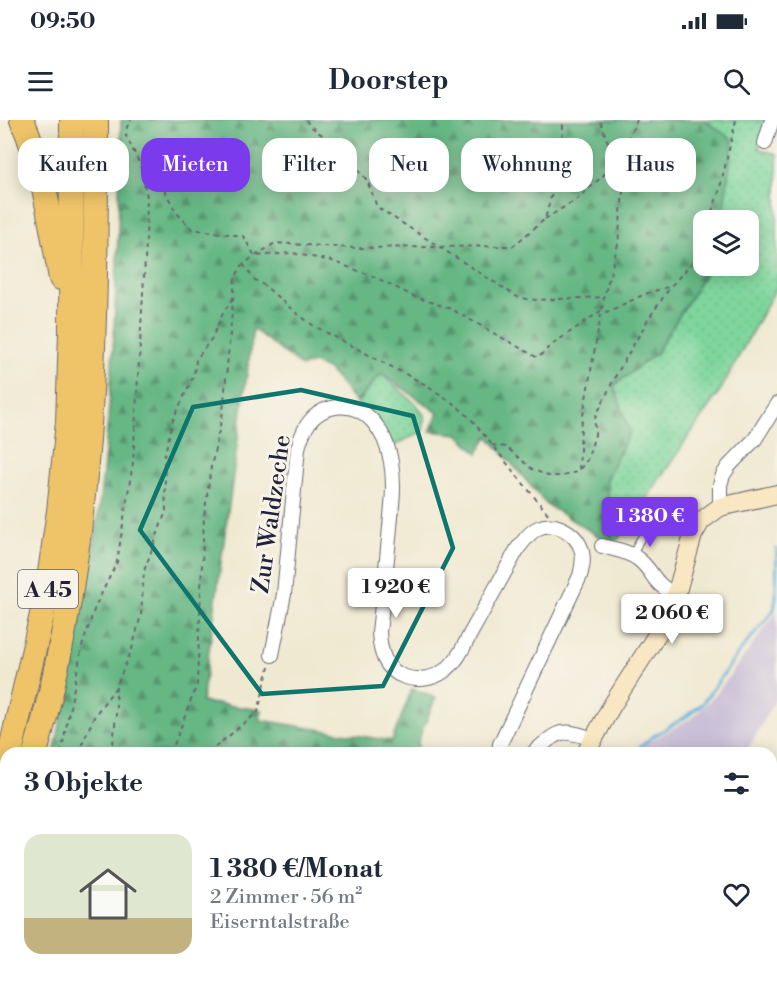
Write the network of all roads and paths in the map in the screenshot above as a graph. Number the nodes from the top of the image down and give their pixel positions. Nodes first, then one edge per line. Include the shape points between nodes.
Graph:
1 (22, 120) edge
2 (72, 120) edge
3 (96, 120) edge
4 (131, 120) edge
5 (306, 120) edge
6 (563, 120) edge
7 (600, 120) edge
8 (637, 120) edge
9 (736, 120) edge
10 (772, 120) edge
11 (607, 138) edge
12 (628, 138) edge
13 (765, 143) dead end
14 (140, 164) junction
15 (605, 174) edge
16 (622, 192) edge
17 (713, 210) edge
18 (545, 219) junction
19 (435, 246) junction
20 (255, 256) junction
21 (693, 262) edge
22 (243, 264) junction
23 (671, 286) junction
24 (234, 296) junction
25 (604, 297) junction
26 (602, 310) junction
27 (71, 333) junction
28 (777, 404) edge
29 (492, 445) junction
30 (579, 471) junction
31 (777, 494) edge
32 (720, 507) junction
33 (655, 516) dead end
34 (551, 526) junction
35 (602, 546) dead end
36 (633, 556) junction
37 (676, 595) junction
38 (272, 655) joint
39 (116, 687) junction
40 (590, 746) edge
41 (11, 747) edge
42 (36, 747) edge
43 (63, 747) edge
44 (81, 747) edge
45 (113, 747) edge
46 (173, 747) edge
47 (215, 747) edge
48 (500, 747) edge
49 (540, 747) edge

1 - 27 highway via 32,141 48,205
2 - 27 highway, A 45
3 - 42 highway, A 45 via 91,424 66,619
4 - 14 path via 126,136
5 - 19 path via 339,148 367,180 377,207
6 - 18 path via 562,156
7 - 11 path
8 - 12 path
9 - 17 path
10 - 13 street
14 - 20 path via 192,229 243,236
14 - 43 path via 147,197 146,243 133,462 117,562 95,607 82,647
15 - 18 path via 577,199
16 - 25 path via 618,244
18 - 19 path via 513,246
19 - 20 path via 354,248 275,243
19 - 25 path via 519,298
20 - 22 path
20 - 26 path via 292,253 343,265 451,309 538,358
21 - 23 path
22 - 24 path via 235,278
22 - 29 path via 255,280 314,326 428,386 457,406
23 - 26 path via 608,312
23 - 30 path via 615,377 596,418 587,460
24 - 39 path via 196,360 194,375 173,420 164,457 166,511 144,571 141,615 132,649
24 - 46 path via 223,412 204,517 197,684
25 - 26 path
26 - 30 path via 581,427
27 - 41 highway, A 45 via 59,511 47,593
28 - 32 street via 756,438 723,475
29 - 30 path via 506,447 532,469 548,476
29 - 34 path via 549,512
31 - 32 main road
32 - 37 main road via 701,520 693,535
33 - 36 lane
34 - 38 street, Zur Waldzeche via 533,532 518,548 453,664 435,677 413,679 400,675 389,667 379,642 393,488 387,446 374,421 360,411 339,406 319,412 306,426 298,448 284,594
34 - 48 street via 564,530 579,543 583,563 580,576
35 - 36 street
36 - 37 street via 658,585
37 - 40 main road via 665,622
38 - 47 path via 258,712
39 - 44 path via 95,715
39 - 45 path
40 - 49 street via 563,731

